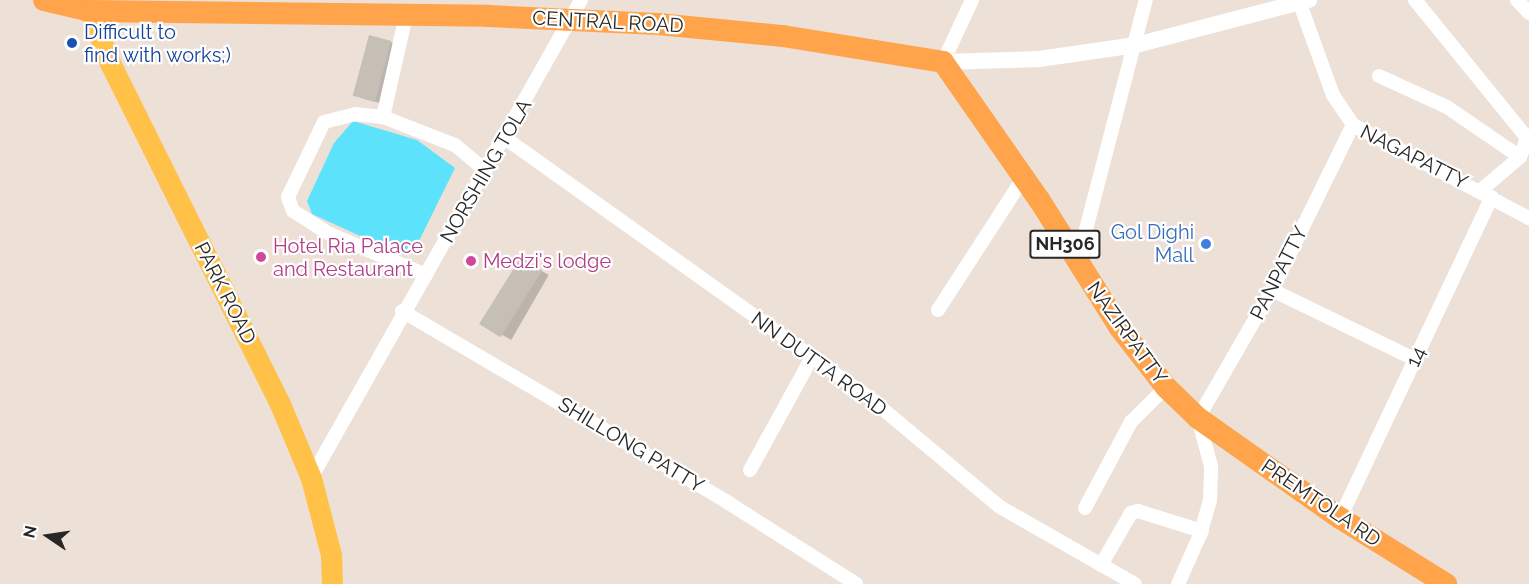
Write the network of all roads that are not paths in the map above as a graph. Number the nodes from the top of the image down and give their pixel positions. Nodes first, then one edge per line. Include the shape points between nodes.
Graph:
1 (44, 0) edge
2 (972, 0) edge
3 (1146, 0) edge
4 (1415, 0) edge
5 (1517, 0) edge
6 (1304, 2) edge
7 (337, 8) edge
8 (576, 10) edge
9 (90, 11) junction
10 (1529, 13) edge
11 (406, 16) junction
12 (1136, 45) junction
13 (943, 62) junction
14 (1379, 76) dead end
15 (383, 117) junction
16 (1353, 125) junction
17 (505, 138) junction
18 (1520, 157) junction
19 (486, 171) junction
20 (1024, 177) junction
21 (1486, 194) junction
22 (1529, 218) edge
23 (1077, 264) junction
24 (426, 275) junction
25 (1272, 290) junction
26 (938, 310) dead end
27 (402, 311) junction
28 (812, 357) junction
29 (1414, 359) junction
30 (1166, 387) junction
31 (1198, 418) junction
32 (750, 470) dead end
33 (311, 478) junction
34 (1085, 508) dead end
35 (1340, 518) junction
36 (1202, 531) junction
37 (1101, 565) junction
38 (332, 584) edge
39 (856, 584) edge
40 (1136, 584) edge
41 (1178, 584) edge
42 (1446, 584) edge

1 - 9 highway, CENTRAL ROAD
2 - 13 street
3 - 12 street
4 - 18 street via 1523,131 1527,144
5 - 10 street
6 - 12 street
6 - 16 street, NAGAPATTY via 1333,95
7 - 9 highway, CENTRAL ROAD
7 - 11 highway, CENTRAL ROAD
8 - 11 highway, CENTRAL ROAD
8 - 13 highway, CENTRAL ROAD
8 - 17 street, NORSHING TOLA
9 - 33 main road, PARK ROAD via 110,63 280,404
11 - 15 street
12 - 13 street via 1039,59
12 - 23 street
13 - 20 highway, NAZIRPATTY / NH306
14 - 18 street via 1447,107
15 - 19 street via 455,145
15 - 24 street via 355,114 324,122 288,197 293,211 328,232
16 - 21 street, NAGAPATTY
16 - 25 street, PANPATTY
17 - 19 street, NORSHING TOLA
17 - 28 street, NN DUTTA ROAD
18 - 21 street
19 - 24 street, NORSHING TOLA
20 - 23 highway, NAZIRPATTY / NH306
20 - 26 street
21 - 22 street, NAGAPATTY
21 - 29 street, 14
23 - 30 highway, NAZIRPATTY / NH306
24 - 27 street, NORSHING TOLA
25 - 29 street
25 - 31 street, PANPATTY
27 - 33 street, NORSHING TOLA
27 - 39 street, SHILLONG PATTY via 727,502
28 - 32 street
28 - 37 street, NN DUTTA ROAD via 908,429 1000,507
29 - 35 street, 14
30 - 31 highway, NAZIRPATTY / NH306
30 - 34 street via 1131,422
31 - 35 highway, PREMTOLA RD / NH306
31 - 36 street via 1211,466 1210,500
33 - 38 main road, PARK ROAD via 331,555
35 - 42 highway, PREMTOLA RD / NH306
36 - 37 street via 1138,511 1131,513
36 - 41 street
37 - 40 street, NN DUTTA ROAD

